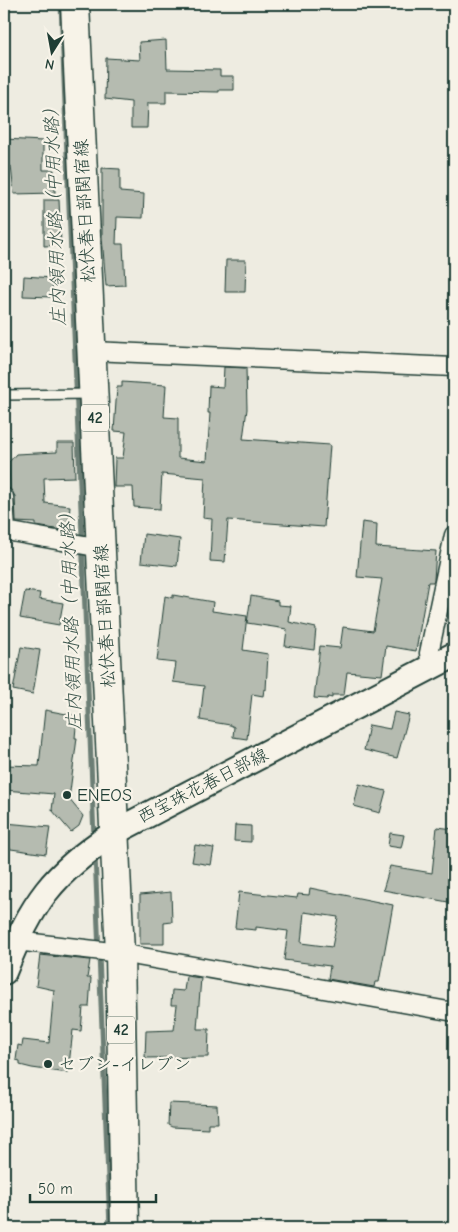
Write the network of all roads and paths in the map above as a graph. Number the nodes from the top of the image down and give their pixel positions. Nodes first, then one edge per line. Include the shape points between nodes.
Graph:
1 (75, 4) edge
2 (92, 351) junction
3 (454, 367) edge
4 (94, 394) junction
5 (4, 395) edge
6 (4, 497) edge
7 (454, 535) edge
8 (101, 548) junction
9 (454, 655) edge
10 (431, 667) junction
11 (114, 832) junction
12 (10, 940) edge
13 (120, 953) junction
14 (4, 972) edge
15 (454, 1012) edge
16 (125, 1228) edge

1 - 2 main road, 松伏春日部関宿線 / 42
2 - 3 street
2 - 4 main road, 松伏春日部関宿線 / 42
4 - 5 lane
4 - 8 main road, 松伏春日部関宿線 / 42
6 - 8 street via 6,531
7 - 10 street via 429,653
8 - 11 main road, 松伏春日部関宿線 / 42
9 - 10 main road, 西宝珠花春日部線
10 - 11 main road, 西宝珠花春日部線
11 - 12 main road, 西宝珠花春日部線 via 81,854 48,887
11 - 13 main road, 松伏春日部関宿線 / 42
12 - 13 street
12 - 14 main road, 西宝珠花春日部線
13 - 15 street
13 - 16 main road, 松伏春日部関宿線 / 42

